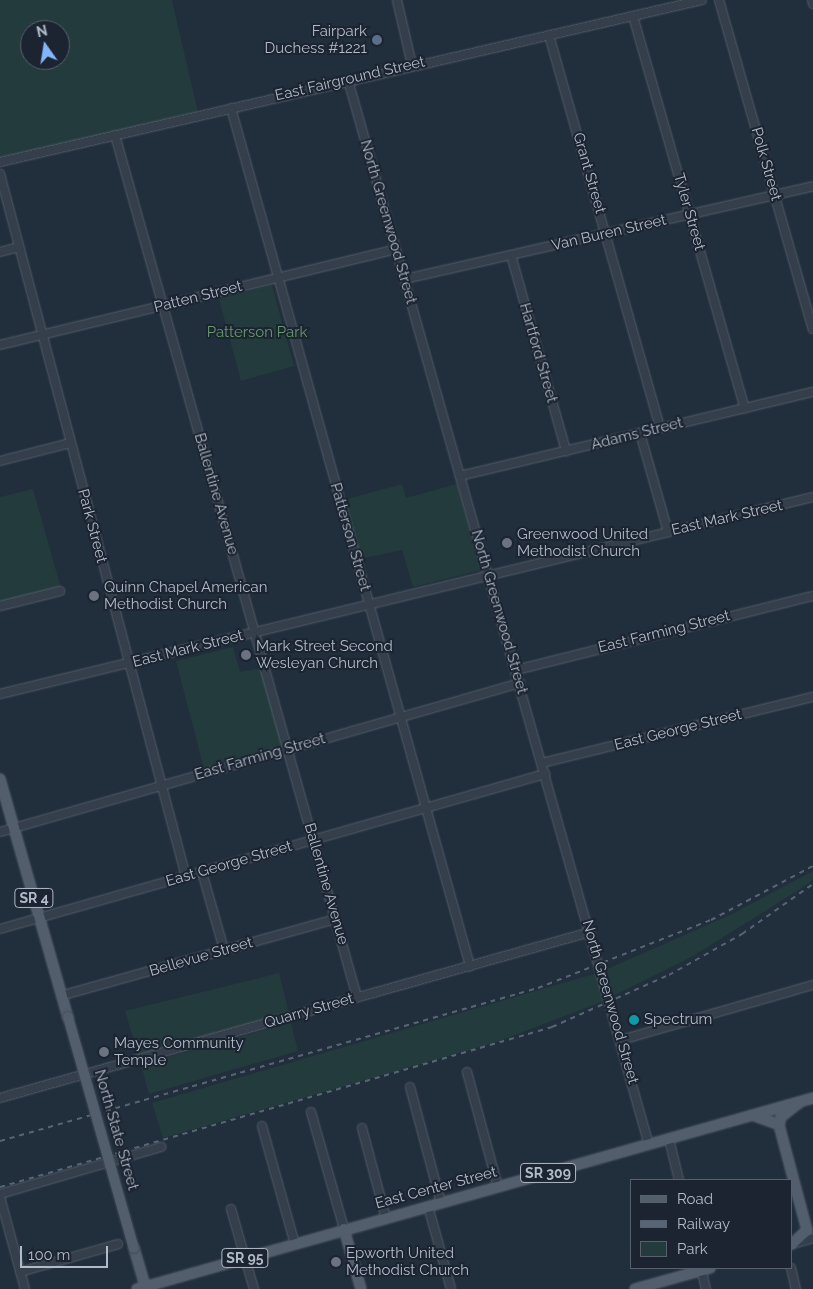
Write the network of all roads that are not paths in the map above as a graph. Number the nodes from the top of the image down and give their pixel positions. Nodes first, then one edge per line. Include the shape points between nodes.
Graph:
1 (397, 0) edge
2 (702, 0) edge
3 (719, 0) edge
4 (812, 0) edge
5 (813, 4) edge
6 (633, 16) junction
7 (549, 34) junction
8 (412, 65) junction
9 (348, 80) junction
10 (231, 108) junction
11 (115, 135) junction
12 (0, 162) edge
13 (0, 174) edge
14 (813, 186) edge
15 (775, 195) junction
16 (690, 214) junction
17 (606, 234) junction
18 (19, 247) junction
19 (396, 249) junction
20 (0, 252) edge
21 (511, 255) junction
22 (278, 278) junction
23 (405, 279) junction
24 (163, 306) junction
25 (813, 329) edge
26 (42, 335) junction
27 (0, 345) edge
28 (813, 392) edge
29 (745, 408) junction
30 (660, 428) junction
31 (640, 433) junction
32 (70, 443) junction
33 (566, 451) junction
34 (0, 461) edge
35 (460, 476) junction
36 (813, 497) edge
37 (668, 532) junction
38 (489, 576) junction
39 (60, 591) dead end
40 (813, 596) edge
41 (369, 605) junction
42 (0, 606) edge
43 (254, 633) junction
44 (129, 663) junction
45 (516, 670) junction
46 (520, 684) junction
47 (0, 694) edge
48 (813, 697) edge
49 (401, 717) junction
50 (288, 750) junction
51 (542, 763) junction
52 (545, 774) junction
53 (0, 779) edge
54 (162, 786) junction
55 (426, 808) junction
56 (14, 828) junction
57 (0, 832) edge
58 (313, 840) junction
59 (202, 872) junction
60 (186, 877) junction
61 (40, 918) junction
62 (335, 919) junction
63 (0, 929) edge
64 (590, 932) junction
65 (224, 950) junction
66 (470, 966) junction
67 (813, 986) edge
68 (67, 994) dead end
69 (357, 997) junction
70 (621, 1040) junction
71 (467, 1072) dead end
72 (410, 1087) dead end
73 (0, 1098) edge
74 (813, 1098) edge
75 (802, 1101) junction
76 (311, 1112) dead end
77 (751, 1115) junction
78 (779, 1125) junction
79 (262, 1126) dead end
80 (362, 1128) dead end
81 (669, 1139) junction
82 (649, 1145) junction
83 (161, 1147) dead end
84 (679, 1179) edge
85 (498, 1187) junction
86 (0, 1195) edge
87 (441, 1203) junction
88 (428, 1206) junction
89 (231, 1208) dead end
90 (386, 1218) junction
91 (344, 1229) junction
92 (811, 1233) edge
93 (118, 1244) dead end
94 (294, 1244) junction
95 (794, 1244) edge
96 (246, 1258) junction
97 (704, 1269) edge
98 (791, 1269) edge
99 (20, 1272) junction
100 (143, 1288) edge
101 (25, 1289) edge
102 (254, 1289) edge
103 (361, 1289) edge
104 (451, 1289) edge
105 (635, 1289) edge
106 (706, 1289) edge
107 (796, 1289) edge

1 - 8 street
2 - 6 street, East Fairground Street
3 - 15 street, Polk Street
4 - 5 street
6 - 7 street, East Fairground Street
6 - 16 street, Tyler Street
7 - 8 street, East Fairground Street
7 - 17 street, Grant Street
8 - 9 street, East Fairground Street
9 - 10 street, East Fairground Street
9 - 19 street, North Greenwood Street
10 - 11 street, East Fairground Street
10 - 22 street, Patterson Street
11 - 12 street, East Fairground Street
11 - 24 street, Ballentine Avenue
13 - 18 street, Park Street
14 - 15 street, Van Buren Street
15 - 16 street, Van Buren Street
15 - 25 street, Polk Street
16 - 17 street, Van Buren Street
16 - 29 street, Tyler Street
17 - 21 street, Van Buren Street
17 - 30 street, Grant Street
18 - 20 street
18 - 26 street, Park Street
19 - 22 street, Patten Street
19 - 23 street, North Greenwood Street
21 - 23 street, Van Buren Street
21 - 33 street, Hartford Street
22 - 24 street, Patten Street
22 - 41 street, Patterson Street
23 - 35 street, North Greenwood Street
24 - 26 street, Patten Street
24 - 43 street, Ballentine Avenue
26 - 27 street, Patten Street
26 - 32 street, Park Street
28 - 29 street, Adams Street
29 - 30 street, Adams Street
30 - 31 street, Adams Street
31 - 33 street, Adams Street
31 - 37 street
32 - 34 street
32 - 44 street, Park Street
33 - 35 street, Adams Street
35 - 38 street, North Greenwood Street
36 - 37 street, East Mark Street
37 - 38 street, East Mark Street
38 - 41 street, East Mark Street
38 - 45 street, North Greenwood Street
39 - 42 street
40 - 45 street, East Farming Street
41 - 43 street, East Mark Street
41 - 49 street, Patterson Street
43 - 44 street, East Mark Street
43 - 50 street, Ballentine Avenue
44 - 47 street, East Mark Street
44 - 54 street, Park Street
45 - 46 street, North Greenwood Street
46 - 49 street, East Farming Street
46 - 51 street, North Greenwood Street
48 - 51 street, East George Street
49 - 50 street, East Farming Street
49 - 55 street, Patterson Street
50 - 54 street, East Farming Street
50 - 58 street, Ballentine Avenue
51 - 52 street, North Greenwood Street
52 - 55 street, East George Street
52 - 64 street, North Greenwood Street
53 - 56 main road, North State Street / SR 4
54 - 56 street, East Farming Street
54 - 60 street, Park Street
55 - 58 street, East George Street
55 - 66 street, Patterson Street
56 - 57 street, East Farming Street
56 - 61 main road, North State Street / SR 4
58 - 59 street, East George Street
58 - 62 street, Ballentine Avenue
59 - 60 street, East George Street
59 - 65 street
60 - 61 street, East George Street
61 - 63 street, East George Street
61 - 100 main road, North State Street / SR 4, bridge
62 - 65 street, Bellevue Street
62 - 69 street, Ballentine Avenue
64 - 66 street, Quarry Street
64 - 70 street, North Greenwood Street
65 - 68 street, Bellevue Street
66 - 69 street, Quarry Street
67 - 70 street
69 - 73 street, Quarry Street
70 - 82 street, North Greenwood Street
71 - 85 street
72 - 87 street
74 - 75 main road, East Center Street / SR 309
75 - 77 main road, East Center Street / SR 309
75 - 78 main road, East Center Street / SR 309 via 787,1110
76 - 91 street
77 - 78 main road
77 - 81 main road, East Center Street / SR 309
78 - 92 main road
79 - 94 street
80 - 90 street
81 - 82 main road, East Center Street / SR 309
81 - 84 street
82 - 85 main road, East Center Street / SR 309
83 - 86 street
85 - 87 main road, East Center Street / SR 309
86 - 99 street
87 - 88 main road, East Center Street / SR 309
88 - 90 main road, East Center Street / SR 309
88 - 104 street
89 - 96 street
90 - 91 main road, East Center Street / SR 309
91 - 94 main road, East Center Street / SR 95
91 - 103 main road
92 - 95 main road
93 - 99 street
94 - 96 main road, East Center Street / SR 95
96 - 100 main road, East Center Street / SR 95
96 - 102 street
97 - 105 main road
97 - 106 street
98 - 107 street
99 - 101 street

